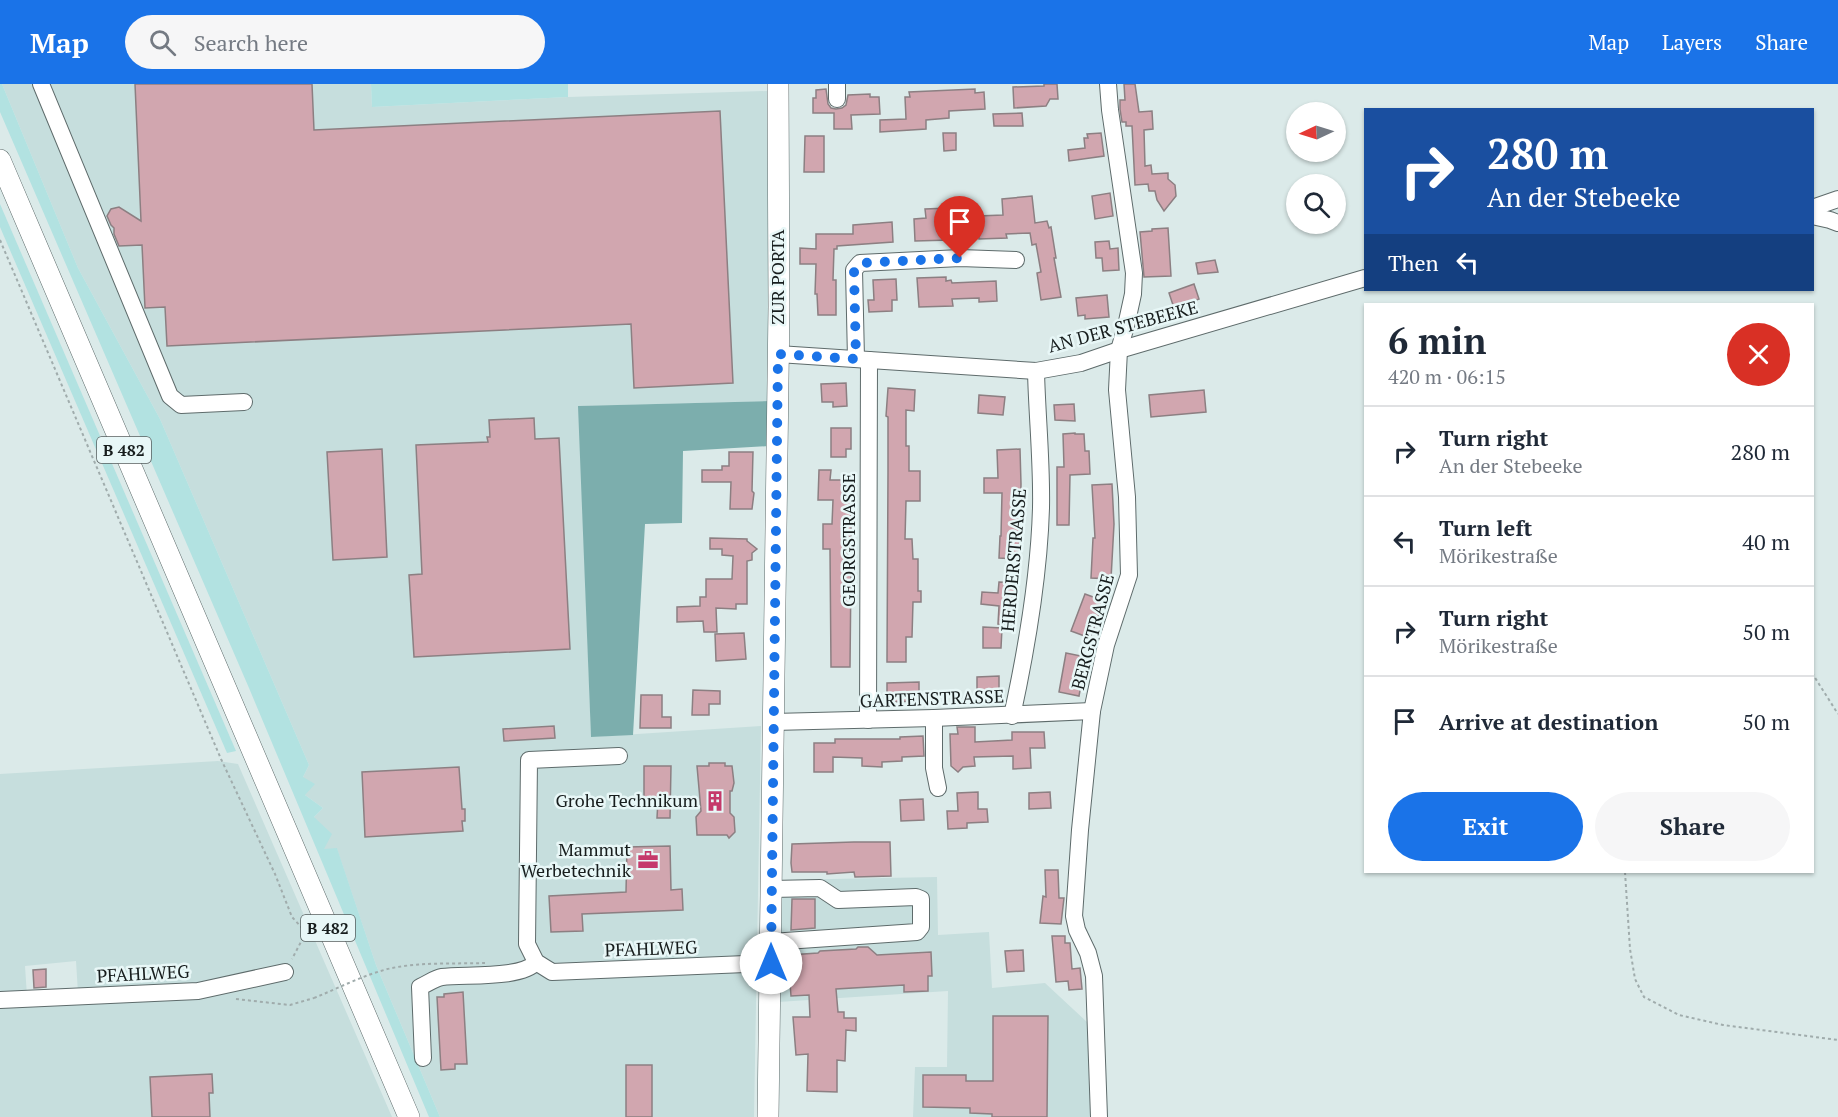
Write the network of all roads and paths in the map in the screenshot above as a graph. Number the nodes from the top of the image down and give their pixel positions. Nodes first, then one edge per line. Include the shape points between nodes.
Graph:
1 (41, 84) edge
2 (778, 84) edge
3 (1108, 84) edge
4 (0, 159) edge
5 (1838, 199) edge
6 (1814, 207) edge
7 (1814, 216) edge
8 (1838, 223) edge
9 (0, 240) edge
10 (1016, 260) dead end
11 (1364, 278) edge
12 (1119, 350) junction
13 (778, 354) junction
14 (862, 359) junction
15 (1035, 371) junction
16 (244, 402) dead end
17 (1814, 676) edge
18 (1092, 711) junction
19 (1838, 714) edge
20 (1012, 716) junction
21 (934, 718) junction
22 (868, 720) junction
23 (772, 722) junction
24 (619, 756) dead end
25 (938, 788) dead end
26 (1625, 873) edge
27 (771, 889) junction
28 (771, 942) junction
29 (536, 962) junction
30 (485, 963) dead end
31 (771, 963) junction
32 (285, 972) joint
33 (227, 998) dead end
34 (0, 1000) edge
35 (1838, 1040) edge
36 (423, 1058) dead end
37 (409, 1117) edge
38 (768, 1117) edge
39 (1099, 1117) edge

1 - 16 street via 170,396 181,405
2 - 13 main road, ZUR PORTA
3 - 12 street, BERGSTRASSE via 1134,273 1133,294
4 - 37 main road, B 482
5 - 6 street
7 - 8 street
9 - 32 path via 221,759 292,917 303,929 303,938
10 - 14 street, GEORGSTRASSE via 960,258 861,263 854,270
11 - 12 street, AN DER STEBEEKE
12 - 15 street, AN DER STEBEEKE via 1081,363
12 - 18 street, BERGSTRASSE via 1117,390 1127,497 1129,575 1106,645
13 - 14 street, AN DER STEBEEKE
13 - 23 main road, ZUR PORTA
14 - 15 street, AN DER STEBEEKE
14 - 22 street, GEORGSTRASSE
15 - 20 street, HERDERSTRASSE via 1041,508 1033,602
17 - 19 path
18 - 20 street, GARTENSTRASSE
18 - 39 street, BERGSTRASSE via 1074,916 1094,976
20 - 21 street, GARTENSTRASSE
21 - 22 street, GARTENSTRASSE
21 - 25 street
22 - 23 street, GARTENSTRASSE
23 - 27 main road, ZUR PORTA
24 - 29 street via 529,760 527,944
26 - 35 path via 1630,949 1635,980 1644,997 1679,1015 1723,1025
27 - 28 main road, ZUR PORTA
27 - 28 street via 820,888 838,900 916,897 921,899 921,927 917,932
28 - 31 main road, ZUR PORTA
29 - 31 street, PFAHLWEG via 552,972
29 - 36 street via 531,968 505,974 439,978 420,987
30 - 33 path, bridge via 390,969 290,1005
31 - 38 main road, ZUR PORTA
32 - 34 street, PFAHLWEG via 198,991

